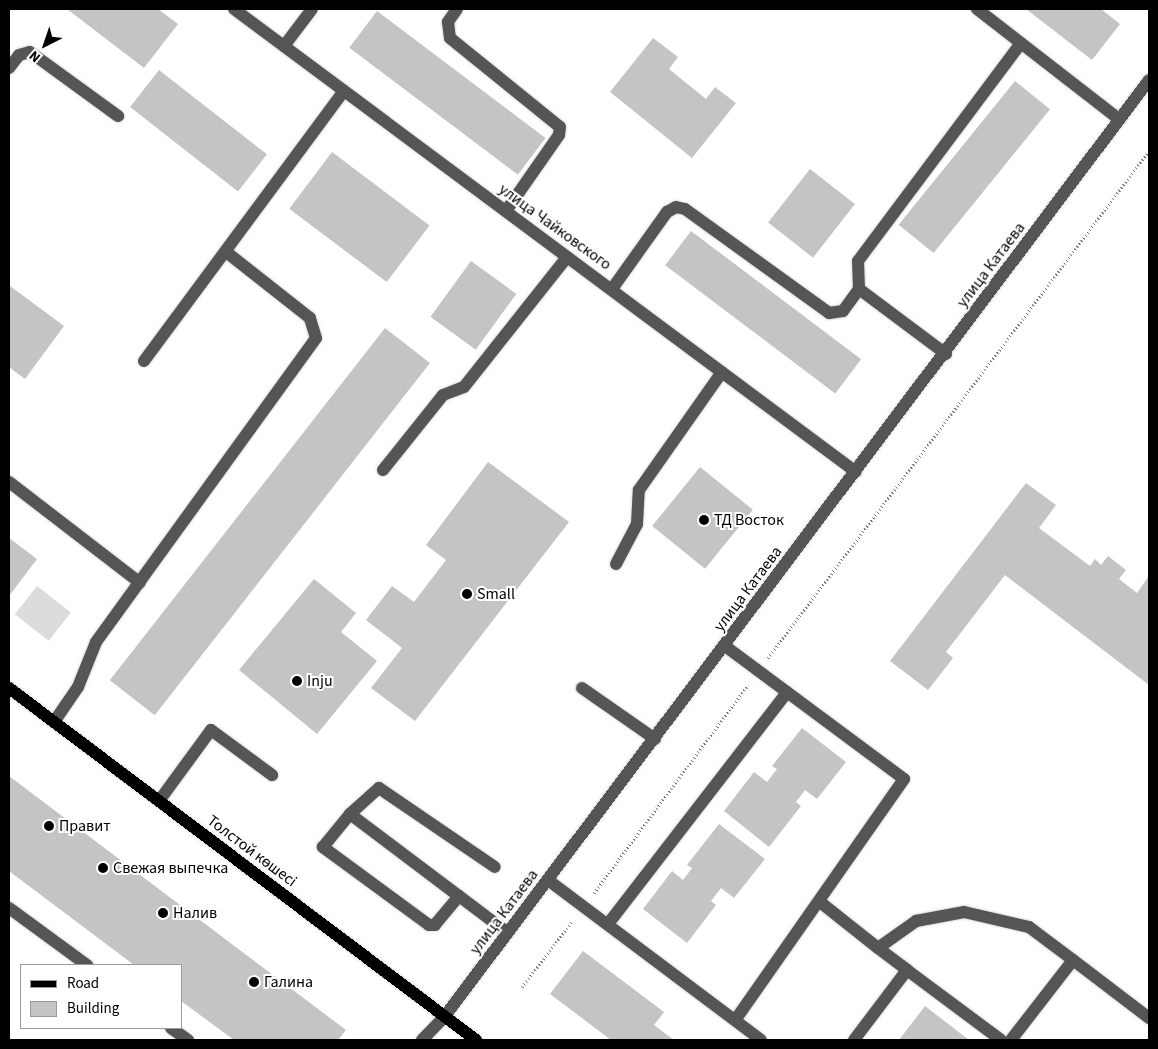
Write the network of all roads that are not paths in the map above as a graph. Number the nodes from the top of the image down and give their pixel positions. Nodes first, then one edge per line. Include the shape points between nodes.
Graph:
1 (234, 9) edge
2 (312, 9) edge
3 (457, 9) edge
4 (977, 9) edge
5 (1020, 43) junction
6 (284, 46) junction
7 (9, 68) edge
8 (1149, 80) edge
9 (343, 92) junction
10 (118, 116) dead end
11 (1119, 119) junction
12 (506, 210) junction
13 (226, 252) junction
14 (567, 256) junction
15 (612, 289) junction
16 (859, 290) junction
17 (946, 354) junction
18 (144, 361) dead end
19 (722, 372) junction
20 (383, 470) dead end
21 (856, 472) junction
22 (9, 482) edge
23 (616, 564) dead end
24 (140, 582) junction
25 (725, 646) junction
26 (9, 688) edge
27 (582, 688) dead end
28 (787, 692) junction
29 (54, 722) junction
30 (655, 739) junction
31 (272, 775) dead end
32 (159, 801) junction
33 (350, 814) junction
34 (495, 867) dead end
35 (548, 880) junction
36 (459, 896) junction
37 (820, 902) junction
38 (9, 908) edge
39 (608, 924) junction
40 (508, 933) junction
41 (878, 948) junction
42 (1073, 960) junction
43 (86, 964) edge
44 (907, 970) junction
45 (445, 1016) junction
46 (1149, 1018) edge
47 (735, 1020) junction
48 (172, 1029) edge
49 (188, 1040) edge
50 (422, 1040) edge
51 (476, 1040) edge
52 (761, 1040) edge
53 (854, 1040) edge
54 (1001, 1040) edge
55 (1011, 1040) edge

1 - 6 street, улица Чайковского
2 - 6 street
3 - 12 street via 446,30 450,38 560,127 560,135
4 - 5 street
5 - 11 street
5 - 16 street via 858,261
6 - 9 street, улица Чайковского
7 - 10 street via 19,55 30,52
8 - 11 street, улица Катаева
9 - 12 street, улица Чайковского
9 - 13 street
11 - 17 street, улица Катаева
12 - 14 street, улица Чайковского
13 - 18 street
13 - 24 street via 310,318 316,338
14 - 15 street, улица Чайковского
14 - 20 street via 464,387 443,395
15 - 16 street via 668,212 676,207 686,209 829,313 843,311
15 - 19 street, улица Чайковского
16 - 17 street
17 - 21 street, улица Катаева
19 - 21 street, улица Чайковского
19 - 23 street via 640,490 637,524
21 - 25 street, улица Катаева
22 - 24 street
24 - 29 street via 96,642 78,688
25 - 28 street
25 - 30 street, улица Катаева
26 - 29 main road, Толстой көшесі
27 - 30 street
28 - 37 street via 904,779
28 - 39 street
29 - 32 main road, Толстой көшесі
30 - 35 street, улица Катаева
31 - 32 street via 212,730
32 - 45 main road, Толстой көшесі
33 - 34 street via 379,788
33 - 36 street
33 - 36 street via 324,847 429,925 435,925
35 - 39 street
35 - 40 street, улица Катаева
36 - 40 street
37 - 41 street
37 - 47 street
38 - 43 street
39 - 47 street
40 - 45 street, улица Катаева
41 - 42 street via 916,921 964,912 1029,927
41 - 44 street
42 - 46 street
42 - 55 street
44 - 53 street
44 - 54 street
45 - 50 street, улица Катаева
45 - 51 main road, Толстой көшесі
47 - 52 street
48 - 49 street

